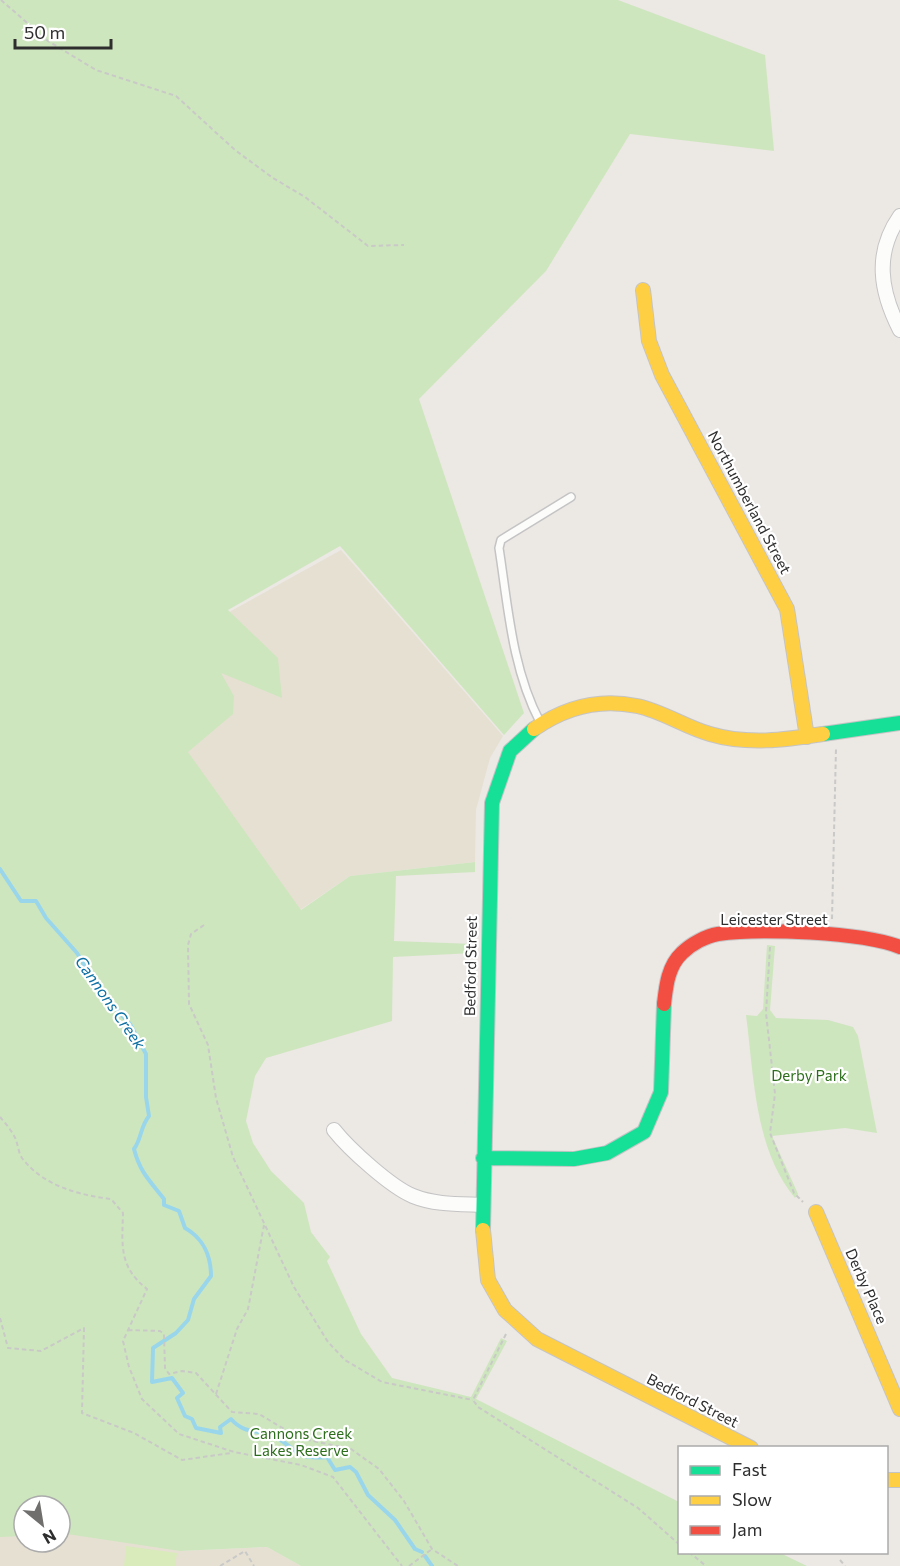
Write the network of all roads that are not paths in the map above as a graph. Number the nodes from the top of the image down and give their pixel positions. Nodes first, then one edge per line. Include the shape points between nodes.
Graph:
1 (900, 216) edge
2 (643, 290) dead end
3 (900, 330) edge
4 (571, 497) dead end
5 (541, 723) junction
6 (900, 723) edge
7 (807, 737) junction
8 (900, 947) edge
9 (334, 1130) dead end
10 (483, 1158) junction
11 (483, 1205) junction
12 (816, 1212) road end
13 (900, 1409) edge
14 (747, 1446) edge

1 - 3 street via 885,243 881,267 889,309
2 - 7 street, Northumberland Street via 649,341 662,375 787,609
4 - 5 lane via 501,540 499,548 514,643 527,697
5 - 7 street, Bedford Street via 572,707 592,703 637,706 700,730 738,739
5 - 10 street, Bedford Street via 510,751 492,803
6 - 7 street, Bedford Street
8 - 10 street, Leicester Street via 880,939 771,932 716,934 697,942 682,952 666,983 661,1025 661,1092 644,1132 607,1153 574,1159
9 - 11 street via 346,1146 411,1196 436,1203
10 - 11 street, Bedford Street
11 - 14 street, Bedford Street via 488,1280 505,1310 537,1340
12 - 13 street, Derby Place

